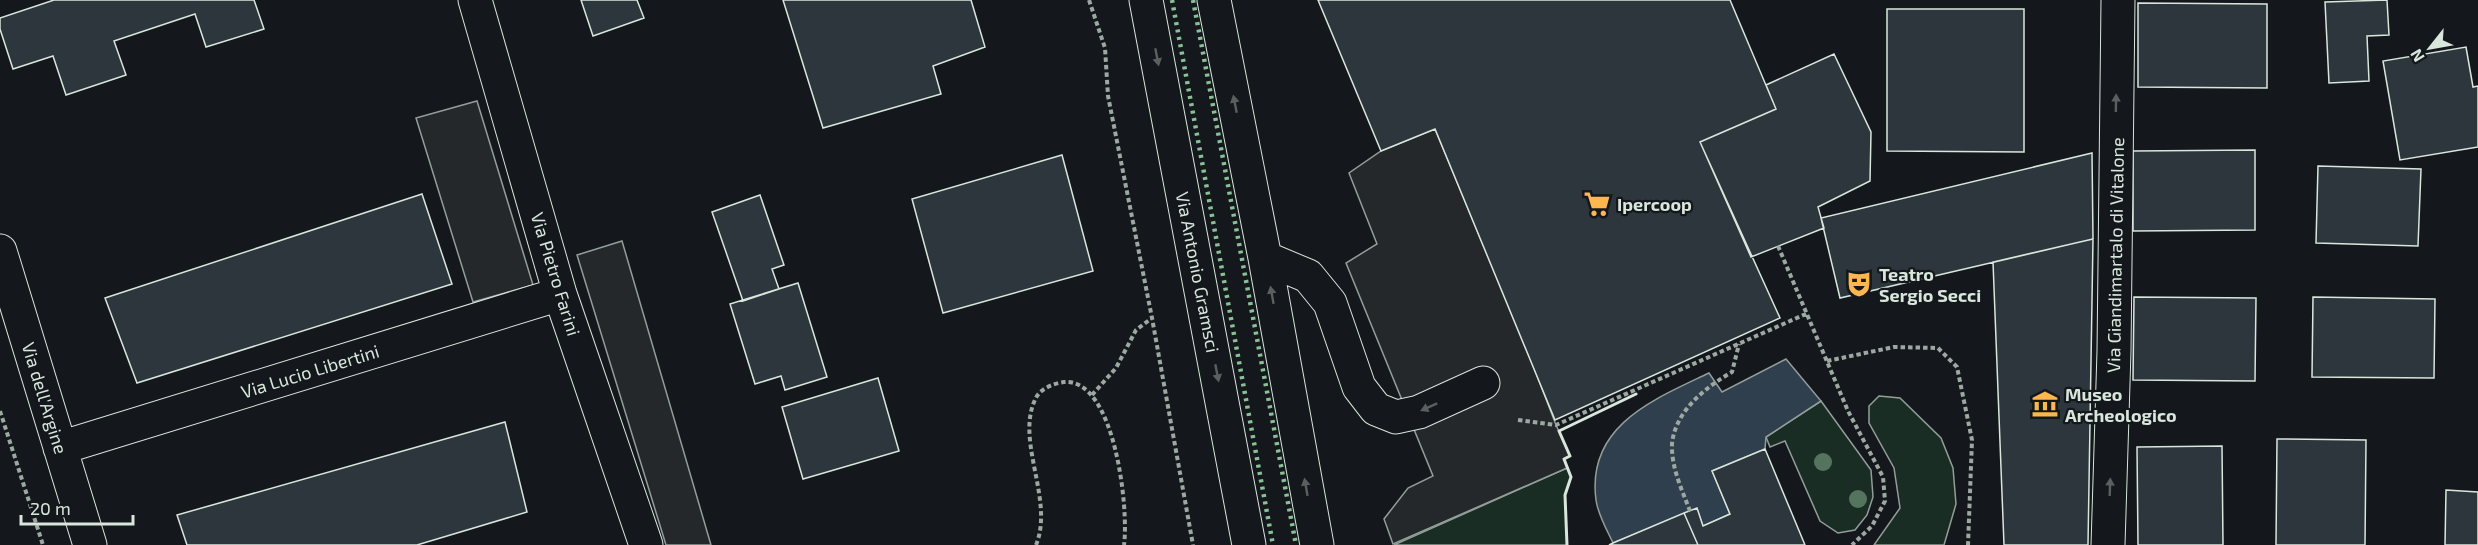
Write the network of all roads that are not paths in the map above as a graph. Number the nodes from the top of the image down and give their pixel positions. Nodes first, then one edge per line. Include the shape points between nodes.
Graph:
1 (476, 0) edge
2 (1146, 0) edge
3 (1215, 0) edge
4 (2118, 0) edge
5 (0, 251) edge
6 (1265, 258) junction
7 (560, 294) junction
8 (1483, 384) dead end
9 (60, 448) junction
10 (90, 545) edge
11 (646, 545) edge
12 (1249, 545) edge
13 (1317, 545) edge
14 (2108, 545) edge

1 - 7 street, Via Pietro Farini
2 -> 12 street, Via Antonio Gramsci
6 -> 3 street
14 -> 4 street, Via Giandimartalo di Vitalone
5 - 9 street, Via dell'Argine
8 -> 6 street via 1419,412 1396,417 1376,409 1359,387 1330,303 1308,276
13 -> 6 street
7 - 9 street, Via Lucio Libertini
7 - 11 street, Via Pietro Farini
9 - 10 street, Via dell'Argine

